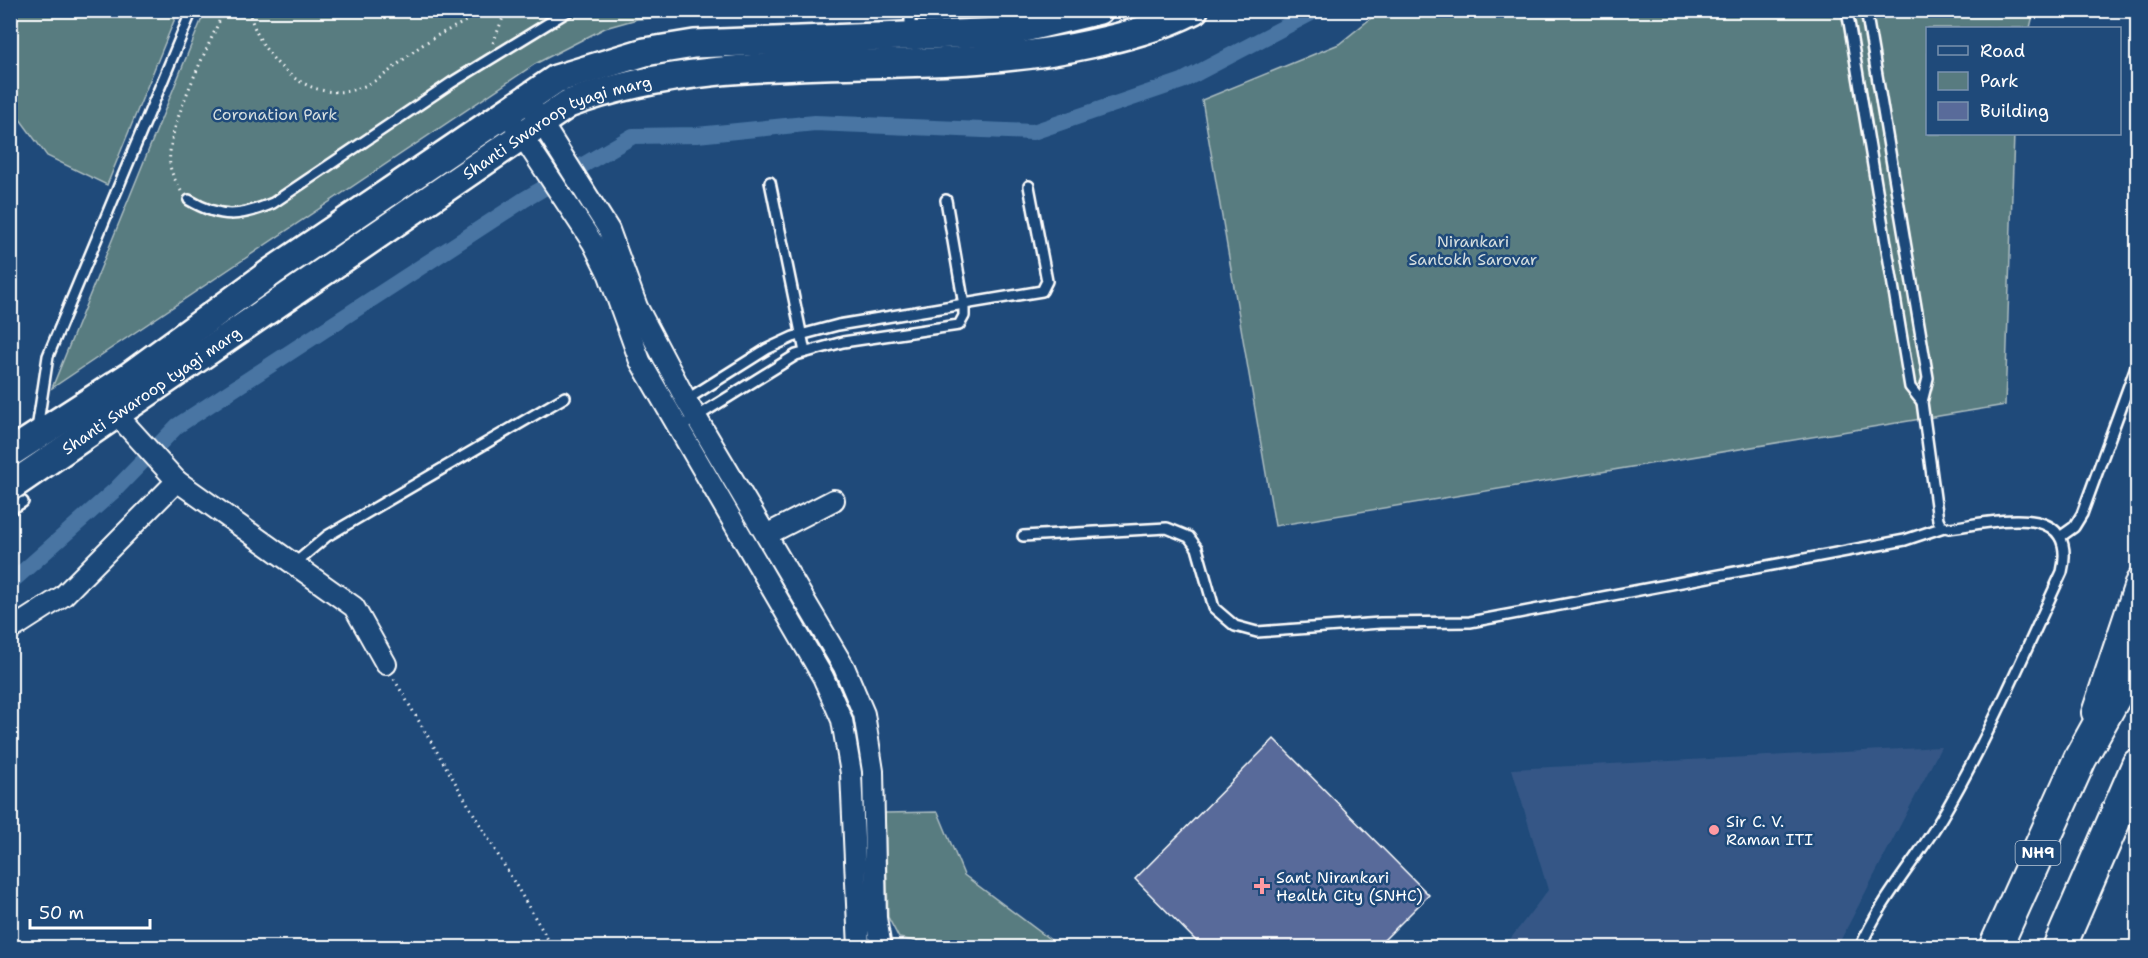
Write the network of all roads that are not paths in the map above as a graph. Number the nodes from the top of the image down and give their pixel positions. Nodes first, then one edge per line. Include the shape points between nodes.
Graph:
1 (192, 10) edge
2 (570, 10) edge
3 (1099, 10) edge
4 (1194, 10) edge
5 (1866, 13) edge
6 (1848, 15) edge
7 (910, 24) edge
8 (517, 105) junction
9 (531, 128) junction
10 (1891, 159) junction
11 (1872, 163) junction
12 (770, 182) dead end
13 (1029, 186) dead end
14 (189, 200) road end
15 (946, 200) dead end
16 (617, 275) junction
17 (1915, 297) junction
18 (1895, 301) junction
19 (964, 305) junction
20 (799, 335) junction
21 (805, 352) junction
22 (2138, 361) edge
23 (138, 386) junction
24 (565, 397) dead end
25 (687, 400) junction
26 (1922, 402) junction
27 (667, 411) junction
28 (697, 417) junction
29 (122, 421) junction
30 (677, 429) junction
31 (35, 438) junction
32 (10, 453) edge
33 (52, 461) junction
34 (176, 480) junction
35 (17, 495) edge
36 (834, 500) dead end
37 (10, 510) edge
38 (1944, 527) junction
39 (763, 530) junction
40 (740, 536) junction
41 (1023, 536) dead end
42 (2060, 537) junction
43 (294, 564) junction
44 (2138, 581) edge
45 (10, 630) edge
46 (2138, 654) edge
47 (386, 664) road end
48 (870, 754) junction
49 (848, 757) junction
50 (2080, 759) junction
51 (2135, 776) edge
52 (859, 948) edge
53 (880, 948) edge
54 (1860, 948) edge
55 (1995, 948) edge
56 (2059, 948) edge

1 - 31 lane via 48,356
2 - 14 lane via 485,61 273,203 249,213 228,215 207,211
3 - 7 main road, Shanti Swaroop tyagi marg via 1007,32
4 - 9 main road, Shanti Swaroop tyagi marg via 1168,23 1059,51 958,62 724,70 610,88 568,104
5 - 6 lane
5 - 10 lane
6 - 11 lane
7 - 8 main road, Shanti Swaroop tyagi marg via 645,52 556,79
8 - 9 street
8 - 23 main road, Shanti Swaroop tyagi marg via 273,271
9 - 16 street via 541,165
9 - 16 street via 559,153 609,230
9 - 23 main road, Shanti Swaroop tyagi marg
10 - 11 lane
10 - 17 lane
11 - 18 lane
12 - 20 lane
13 - 19 lane via 1046,287 1036,293
15 - 19 lane
16 - 25 street
16 - 27 street via 640,361
17 - 18 lane
17 - 26 lane via 1928,378
18 - 26 lane via 1910,387
19 - 20 lane
19 - 21 lane via 959,326 843,342
20 - 21 lane
20 - 25 lane via 767,349
21 - 28 lane via 773,367
22 - 42 lane via 2082,514 2074,527
23 - 29 main road, Shanti Swaroop tyagi marg
23 - 31 main road, Shanti Swaroop tyagi marg
24 - 43 lane via 327,536
25 - 27 street
25 - 28 street
26 - 38 lane via 1938,520
27 - 30 street
28 - 30 lane
28 - 39 street
29 - 33 main road, Shanti Swaroop tyagi marg
29 - 34 street
30 - 40 street
31 - 32 main road, Shanti Swaroop tyagi marg
31 - 33 main road
33 - 35 main road, Shanti Swaroop tyagi marg
34 - 43 street
34 - 45 street via 63,596
35 - 37 lane
36 - 39 street
38 - 41 lane via 1905,540 1470,622 1380,623 1257,632 1235,626 1214,608 1197,548 1181,532 1167,528
38 - 42 lane via 2025,519 2051,526
39 - 40 street
39 - 48 street via 844,667 864,714
40 - 49 street via 823,677 842,720
42 - 54 lane via 2065,558 2062,572 1975,758
43 - 47 street via 354,607
44 - 50 street
46 - 50 highway, NH9
48 - 49 street
48 - 53 street
49 - 52 street
50 - 55 highway, NH9
51 - 56 highway

